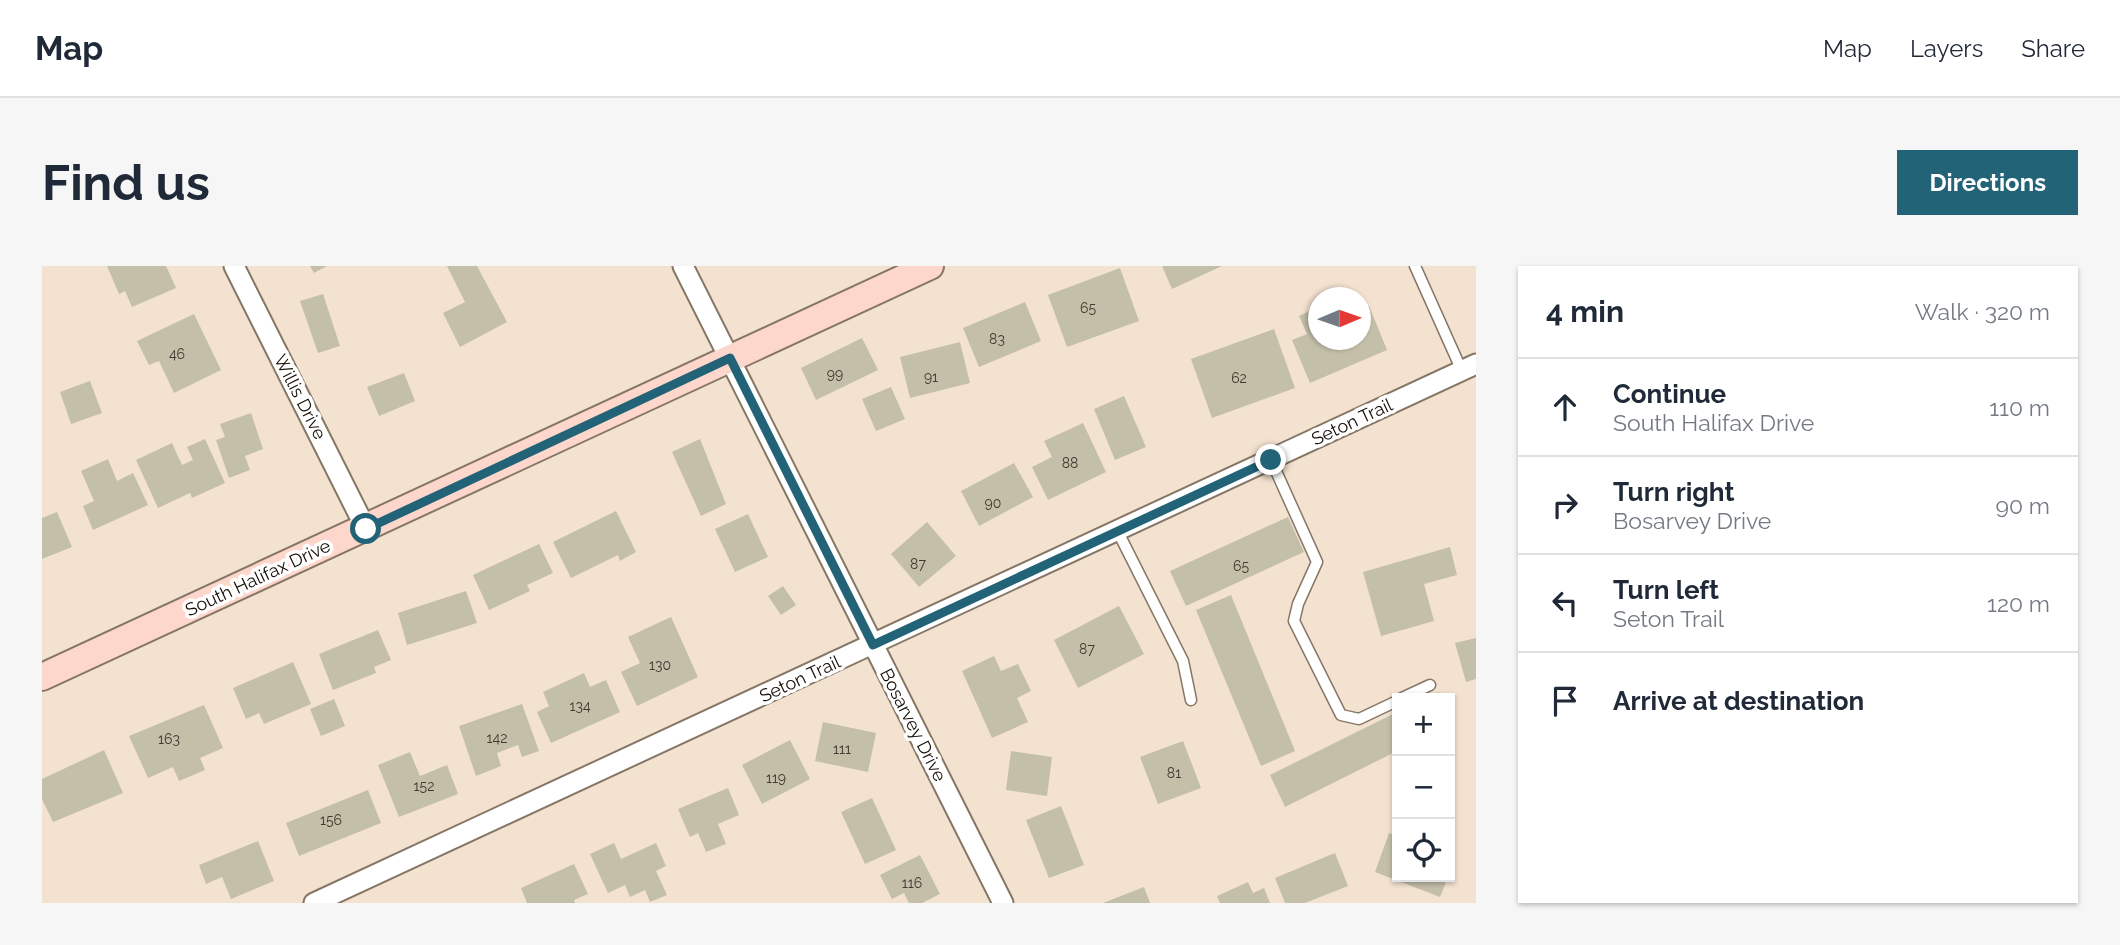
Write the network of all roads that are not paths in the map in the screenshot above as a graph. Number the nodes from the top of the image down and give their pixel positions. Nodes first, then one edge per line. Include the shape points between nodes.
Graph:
1 (234, 266) edge
2 (683, 266) edge
3 (930, 266) edge
4 (1415, 266) edge
5 (730, 358) junction
6 (1469, 367) edge
7 (1271, 460) junction
8 (366, 529) junction
9 (1118, 531) junction
10 (873, 645) junction
11 (42, 677) edge
12 (1430, 685) dead end
13 (1413, 693) edge
14 (1191, 699) dead end
15 (1392, 703) edge
16 (314, 903) edge
17 (1003, 903) edge

1 - 8 street, Willis Drive
2 - 5 street, Bosarvey Drive
3 - 5 street, South Halifax Drive
4 - 6 lane
5 - 8 street, South Halifax Drive
5 - 10 street, Bosarvey Drive
6 - 7 street, Seton Trail
7 - 9 street, Seton Trail
7 - 15 lane via 1317,562 1294,621 1341,715 1359,719
8 - 11 street, South Halifax Drive
9 - 10 street, Seton Trail
9 - 14 lane via 1183,662
10 - 16 street, Seton Trail
10 - 17 street, Bosarvey Drive
12 - 13 lane

